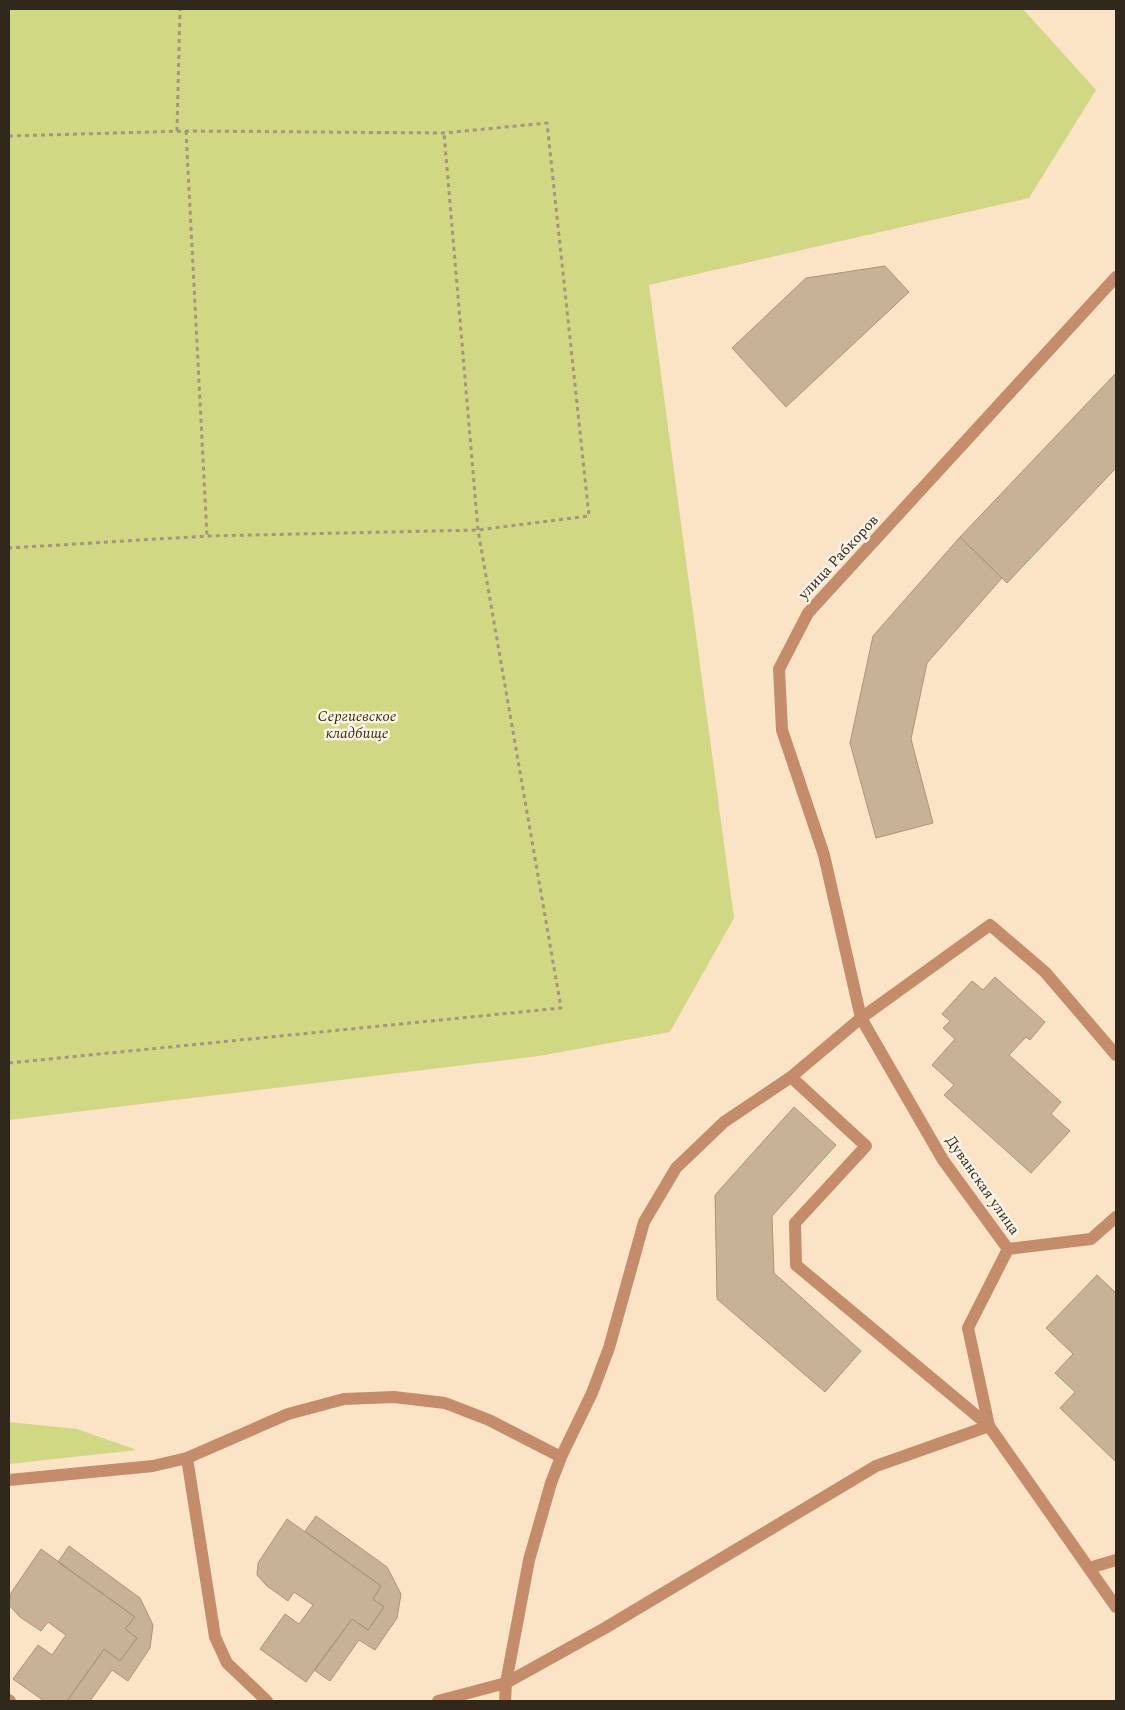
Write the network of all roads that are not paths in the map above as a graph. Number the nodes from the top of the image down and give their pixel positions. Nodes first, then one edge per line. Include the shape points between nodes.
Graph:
1 (1116, 277) edge
2 (861, 1018) junction
3 (1116, 1055) edge
4 (791, 1077) junction
5 (1116, 1218) edge
6 (1008, 1249) junction
7 (989, 1426) junction
8 (561, 1457) junction
9 (187, 1458) junction
10 (9, 1480) edge
11 (1116, 1560) edge
12 (1089, 1568) junction
13 (1116, 1607) edge
14 (506, 1683) junction
15 (268, 1701) edge
16 (438, 1701) edge
17 (505, 1701) edge

1 - 2 street, улица Рабкоров via 808,613 779,669 782,730 824,855
2 - 3 street via 990,926 1045,972
2 - 4 street
2 - 6 street, Дуванская улица via 943,1160
4 - 7 street via 866,1146 796,1223 796,1266
4 - 8 street via 724,1122 676,1168 644,1222 609,1348 592,1393
5 - 6 street via 1091,1239
6 - 7 street, Дуванская улица via 968,1328
7 - 12 street, Дуванская улица
7 - 14 street via 876,1466 605,1628
8 - 9 street via 489,1420 445,1403 394,1397 344,1399 288,1414
8 - 14 street via 529,1560
9 - 10 street via 153,1466
9 - 15 street via 214,1637 227,1663
11 - 12 street
12 - 13 street, Дуванская улица
14 - 16 street
14 - 17 street

